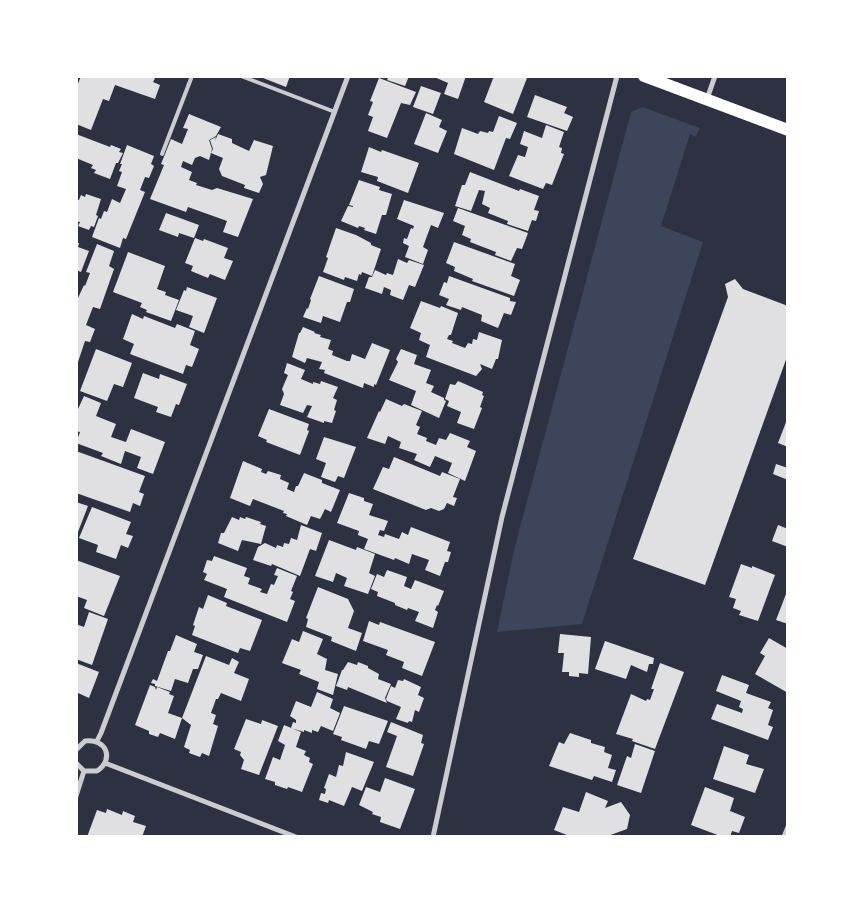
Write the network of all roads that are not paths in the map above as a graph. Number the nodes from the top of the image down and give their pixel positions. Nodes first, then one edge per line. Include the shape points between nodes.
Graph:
1 (192, 76) edge
2 (241, 76) edge
3 (348, 76) edge
4 (618, 76) edge
5 (644, 76) edge
6 (714, 76) edge
7 (707, 100) junction
8 (334, 112) junction
9 (788, 130) edge
10 (162, 154) dead end
11 (97, 741) junction
12 (76, 750) edge
13 (76, 763) edge
14 (105, 764) junction
15 (84, 771) junction
16 (76, 796) edge
17 (788, 827) edge
18 (296, 837) edge
19 (433, 837) edge
20 (784, 837) edge

1 - 10 lane
2 - 8 lane
3 - 8 street
4 - 19 street via 502,517
5 - 7 main road
6 - 7 street
7 - 9 main road
8 - 11 street
11 - 12 street via 85,741
11 - 14 street via 106,750
13 - 15 street
14 - 15 street via 97,771
14 - 18 street
15 - 16 street
17 - 20 street

